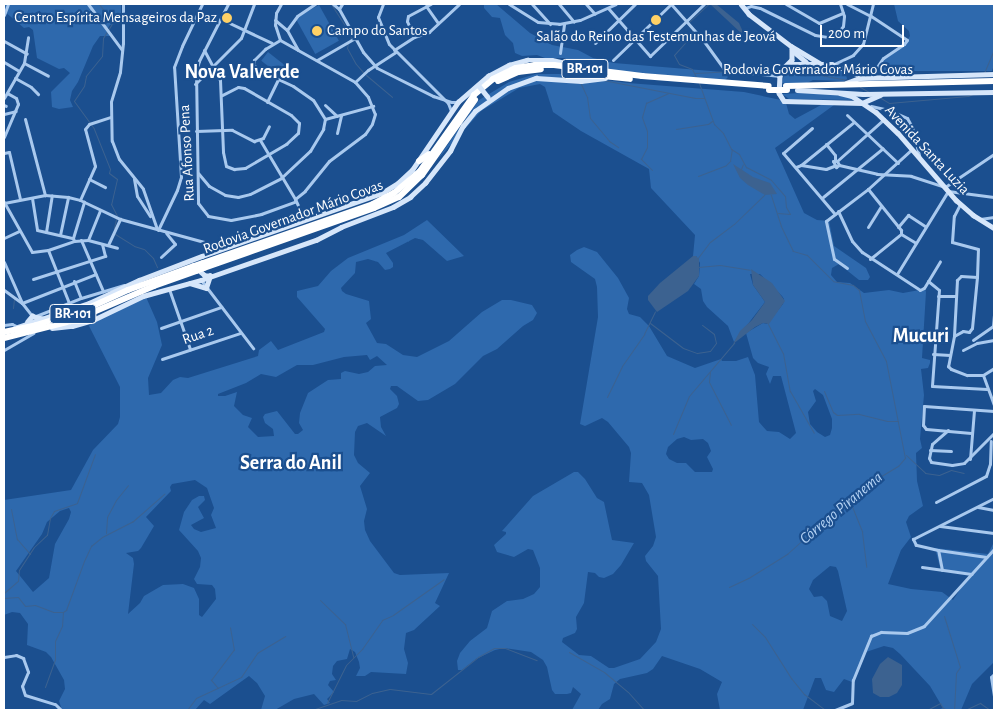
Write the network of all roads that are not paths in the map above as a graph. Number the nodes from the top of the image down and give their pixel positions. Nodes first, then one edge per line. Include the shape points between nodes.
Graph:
1 (8, 4) edge
2 (88, 4) edge
3 (123, 4) edge
4 (202, 4) edge
5 (228, 4) edge
6 (254, 4) edge
7 (281, 4) edge
8 (315, 4) edge
9 (333, 4) edge
10 (342, 4) edge
11 (383, 4) edge
12 (431, 4) edge
13 (459, 4) edge
14 (510, 4) edge
15 (532, 4) edge
16 (559, 4) edge
17 (586, 4) edge
18 (614, 4) edge
19 (634, 4) edge
20 (671, 4) edge
21 (704, 4) edge
22 (741, 4) edge
23 (786, 4) edge
24 (840, 4) edge
25 (846, 4) edge
26 (873, 4) edge
27 (426, 6) junction
28 (608, 8) junction
29 (340, 9) junction
30 (744, 9) junction
31 (843, 13) junction
32 (595, 14) junction
33 (4, 15) edge
34 (870, 16) junction
35 (220, 19) junction
36 (275, 20) junction
37 (618, 21) junction
38 (574, 22) junction
39 (686, 22) junction
40 (438, 23) junction
41 (550, 24) junction
42 (564, 24) junction
43 (287, 30) junction
44 (244, 31) junction
45 (28, 37) dead end
46 (414, 37) junction
47 (355, 38) junction
48 (634, 39) junction
49 (280, 40) junction
50 (4, 41) edge
51 (272, 43) junction
52 (595, 43) dead end
53 (791, 47) junction
54 (122, 50) junction
55 (204, 50) junction
56 (298, 50) junction
57 (395, 51) junction
58 (560, 53) dead end
59 (27, 54) junction
60 (317, 60) junction
61 (613, 60) dead end
62 (4, 62) edge
63 (24, 62) junction
64 (810, 64) junction
65 (821, 64) junction
66 (788, 65) junction
67 (834, 65) junction
68 (374, 66) junction
69 (214, 67) junction
70 (583, 69) junction
71 (845, 69) junction
72 (19, 71) junction
73 (994, 74) edge
74 (48, 76) dead end
75 (780, 76) junction
76 (609, 77) junction
77 (15, 78) junction
78 (868, 78) junction
79 (278, 79) junction
80 (994, 81) edge
81 (355, 82) junction
82 (847, 82) junction
83 (195, 84) junction
84 (478, 85) junction
85 (815, 85) junction
86 (994, 85) edge
87 (769, 88) junction
88 (786, 88) junction
89 (797, 90) junction
90 (7, 92) junction
91 (994, 92) edge
92 (840, 93) junction
93 (38, 94) dead end
94 (888, 94) junction
95 (222, 95) junction
96 (4, 98) edge
97 (489, 98) junction
98 (874, 98) junction
99 (443, 99) junction
100 (267, 102) junction
101 (458, 102) junction
102 (862, 103) junction
103 (326, 105) dead end
104 (373, 106) junction
105 (872, 108) junction
106 (17, 110) junction
107 (451, 112) junction
108 (4, 114) edge
109 (847, 115) dead end
110 (339, 116) junction
111 (111, 117) junction
112 (25, 119) dead end
113 (325, 119) junction
114 (884, 119) junction
115 (854, 122) junction
116 (269, 126) dead end
117 (812, 128) dead end
118 (223, 129) junction
119 (196, 131) junction
120 (337, 133) dead end
121 (867, 134) junction
122 (4, 137) edge
123 (260, 140) junction
124 (826, 144) junction
125 (883, 148) junction
126 (912, 149) junction
127 (434, 151) junction
128 (4, 153) edge
129 (994, 154) edge
130 (269, 155) junction
131 (919, 157) junction
132 (419, 161) junction
133 (837, 162) junction
134 (898, 163) junction
135 (801, 165) junction
136 (796, 167) junction
137 (858, 170) junction
138 (198, 173) junction
139 (884, 174) junction
140 (281, 178) junction
141 (89, 179) junction
142 (138, 186) junction
143 (106, 187) dead end
144 (868, 189) junction
145 (946, 189) junction
146 (46, 195) junction
147 (52, 195) junction
148 (68, 197) junction
149 (994, 197) edge
150 (32, 198) junction
151 (823, 198) junction
152 (20, 200) junction
153 (296, 200) junction
154 (82, 201) junction
155 (4, 203) edge
156 (960, 204) junction
157 (881, 206) junction
158 (148, 210) junction
159 (100, 211) junction
160 (837, 213) junction
161 (994, 217) edge
162 (120, 219) junction
163 (980, 219) junction
164 (305, 221) junction
165 (926, 226) junction
166 (868, 227) dead end
167 (898, 227) junction
168 (994, 228) edge
169 (157, 229) junction
170 (20, 231) junction
171 (46, 232) junction
172 (166, 233) junction
173 (901, 234) junction
174 (60, 235) junction
175 (4, 238) edge
176 (73, 240) junction
177 (81, 240) junction
178 (88, 240) junction
179 (916, 243) junction
180 (102, 244) junction
181 (108, 245) junction
182 (117, 248) dead end
183 (227, 248) junction
184 (48, 250) junction
185 (161, 257) dead end
186 (870, 259) junction
187 (940, 261) dead end
188 (4, 262) edge
189 (90, 262) junction
190 (200, 266) junction
191 (847, 268) dead end
192 (56, 272) junction
193 (96, 274) junction
194 (897, 274) junction
195 (210, 276) junction
196 (977, 277) junction
197 (33, 279) dead end
198 (200, 280) junction
199 (74, 281) junction
200 (928, 281) junction
201 (135, 282) junction
202 (190, 283) junction
203 (61, 286) junction
204 (206, 288) junction
205 (169, 289) junction
206 (4, 290) edge
207 (104, 291) junction
208 (938, 296) junction
209 (956, 296) junction
210 (81, 298) junction
211 (22, 303) junction
212 (69, 303) junction
213 (221, 307) junction
214 (994, 314) edge
215 (33, 317) junction
216 (45, 319) junction
217 (180, 321) junction
218 (24, 324) junction
219 (4, 325) edge
220 (161, 328) dead end
221 (994, 328) edge
222 (15, 329) junction
223 (39, 330) junction
224 (4, 332) edge
225 (240, 332) junction
226 (969, 332) junction
227 (954, 336) junction
228 (4, 338) edge
229 (973, 340) junction
230 (994, 340) edge
231 (977, 343) junction
232 (253, 348) dead end
233 (190, 349) junction
234 (4, 350) edge
235 (963, 350) dead end
236 (933, 354) junction
237 (950, 355) junction
238 (162, 359) dead end
239 (994, 368) edge
240 (983, 375) junction
241 (987, 389) junction
242 (994, 405) edge
243 (974, 410) junction
244 (994, 411) edge
245 (948, 430) junction
246 (971, 432) junction
247 (994, 433) edge
248 (991, 441) edge
249 (930, 450) junction
250 (951, 451) dead end
251 (970, 459) junction
252 (994, 498) edge
253 (936, 502) dead end
254 (977, 507) junction
255 (994, 510) edge
256 (938, 527) junction
257 (994, 533) edge
258 (994, 549) edge
259 (938, 550) junction
260 (987, 557) junction
261 (922, 567) dead end
262 (942, 570) junction
263 (973, 574) junction
264 (4, 657) edge
265 (994, 674) edge
266 (994, 697) edge
267 (61, 710) edge
268 (835, 710) edge

1 - 33 street
2 - 54 street
3 - 54 street
4 - 169 street via 174,68 180,177 177,190
5 - 35 street, Rua Afonso Pena
6 - 44 street
7 - 36 street
8 - 43 street via 297,16
9 - 29 street
10 - 29 street
11 - 57 street via 378,12 379,23
12 - 27 street
13 - 40 street
14 - 41 street via 528,17
15 - 41 street
16 - 38 street
17 - 32 street
18 - 28 street
19 - 37 street
20 - 39 street
20 - 48 street
21 - 39 street
22 - 30 street
23 - 31 street via 819,24
24 - 31 street
25 - 34 street
26 - 34 street
27 - 40 street
27 - 46 street via 408,16
28 - 32 street
28 - 37 street
29 - 47 street
30 - 31 street via 751,6 760,8 815,35 827,37 841,30
30 - 53 street
32 - 38 street
34 - 67 street via 863,44
34 - 78 street via 907,40 883,58
35 - 44 street
35 - 55 street, Rua Afonso Pena
36 - 43 street
36 - 49 street
37 - 48 street
37 - 52 street
38 - 42 street
39 - 48 street via 653,54 649,55
39 - 75 street via 727,71
40 - 46 street
41 - 42 street
42 - 58 street
43 - 56 street
44 - 51 street
44 - 69 street
45 - 59 street
46 - 57 street
47 - 60 street
47 - 68 street
48 - 61 street
49 - 51 street
49 - 56 street
50 - 59 street
51 - 79 street via 252,64
53 - 64 street via 799,58
53 - 65 street
53 - 66 street via 793,57
54 - 111 street
55 - 69 street
55 - 83 street, Rua Afonso Pena via 197,66
56 - 60 street
57 - 68 street
57 - 99 street
59 - 63 street
60 - 81 street
62 - 72 street
63 - 72 street
63 - 74 street
64 - 65 street
64 - 66 street
65 - 67 street
66 - 75 street
67 - 71 street
68 - 81 street
68 - 99 street
69 - 83 street
69 - 95 street
70 - 84 street via 556,60 527,60 504,67
70 - 87 highway, Rodovia Governador Mário Covas / BR-101
70 - 127 highway, Rodovia Governador Mário Covas / BR-101 via 535,65 516,68 498,76 470,99
71 - 78 street
71 - 82 street via 849,77
72 - 77 street
73 - 78 street
75 - 102 street via 779,92 784,100
76 - 87 highway, Rodovia Governador Mário Covas / BR-101
76 - 97 street, Rodovia Governador Mário Covas via 581,81 536,78
76 - 190 highway, Rodovia Governador Mário Covas / BR-101 via 543,68 508,76 475,100 422,176 399,197
77 - 90 street
77 - 93 street
78 - 82 street
79 - 100 street
79 - 113 street via 313,100
80 - 85 highway, Rodovia Governador Mário Covas / BR-101
81 - 104 street
82 - 85 street
83 - 119 street, Rua Afonso Pena
84 - 97 street, bridge
84 - 101 street
85 - 88 highway, Rodovia Governador Mário Covas / BR-101
86 - 89 highway, Rodovia Governador Mário Covas / BR-101
87 - 88 highway, Rodovia Governador Mário Covas / BR-101, bridge
88 - 89 highway, Rodovia Governador Mário Covas / BR-101
89 - 92 street
90 - 96 street
90 - 106 street via 17,99
91 - 94 street
92 - 94 street
92 - 102 street, Avenida Santa Luzia
94 - 98 street
95 - 100 street via 241,87
95 - 118 street
97 - 195 street, Rodovia Governador Mário Covas via 463,126 425,183 399,204 316,240
98 - 102 street
98 - 105 street
99 - 101 street
99 - 107 street
100 - 130 street via 291,115 300,128 294,138
101 - 107 street
102 - 105 street, Avenida Santa Luzia
103 - 110 street
104 - 110 street
104 - 153 street via 374,118 367,132 329,161
105 - 114 street, Avenida Santa Luzia
105 - 131 street via 889,110 907,118
106 - 108 street
106 - 122 street
107 - 132 street
109 - 115 street
110 - 113 street
110 - 120 street
111 - 141 street via 89,124 85,129 95,166
111 - 142 street via 114,148
112 - 146 street
113 - 140 street via 310,151
114 - 121 street
114 - 126 street, Avenida Santa Luzia
115 - 121 street
115 - 124 street
116 - 123 street
117 - 136 street via 783,153
118 - 119 street
118 - 123 street via 251,140
118 - 130 street via 223,159 229,168 246,168
119 - 138 street, Rua Afonso Pena
121 - 125 street
121 - 133 street
123 - 130 street
124 - 133 street
124 - 135 street
125 - 134 street
125 - 137 street
126 - 131 street, Avenida Santa Luzia
126 - 134 street
127 - 132 highway
127 - 190 highway, Rodovia Governador Mário Covas / BR-101 via 412,179 384,199
128 - 152 street via 9,153
129 - 145 street
130 - 140 street
131 - 145 street, Avenida Santa Luzia
132 - 164 street via 408,175 388,190
133 - 135 street via 826,169
133 - 137 street
134 - 139 street
135 - 136 street
136 - 151 street
137 - 139 street
137 - 151 street
138 - 140 street via 216,191 238,197
138 - 153 street, Rua Afonso Pena via 198,203 204,213 215,218 250,217
139 - 144 street
139 - 145 street via 911,176
140 - 153 street
141 - 143 street
141 - 154 street
142 - 158 street via 147,197
142 - 158 street via 137,196
144 - 157 street
144 - 160 street
145 - 149 street
145 - 156 street, Avenida Santa Luzia
145 - 165 street
146 - 147 street
146 - 150 street
147 - 148 street
147 - 171 street
148 - 154 street
148 - 174 street
150 - 152 street
150 - 171 street via 36,228
151 - 160 street
152 - 155 street
153 - 164 street
154 - 159 street
154 - 176 street
155 - 170 street
156 - 163 street, Avenida Santa Luzia
156 - 196 street via 954,216 952,242 978,249
157 - 166 street
157 - 167 street
158 - 169 street
159 - 162 street
159 - 178 street
160 - 186 street via 852,241
160 - 191 street via 826,221 834,259
161 - 163 street
162 - 169 street
162 - 181 street
163 - 168 street, Avenida Santa Luzia
164 - 183 street
165 - 167 street via 908,215
165 - 179 street
167 - 173 street
169 - 172 street
170 - 175 street
170 - 184 street via 32,252
171 - 174 street
172 - 183 street
172 - 185 street via 175,244
173 - 179 street
173 - 186 street
174 - 176 street
176 - 177 street
176 - 184 street
177 - 178 street
177 - 189 street
178 - 180 street
179 - 194 street
180 - 181 street
180 - 189 street via 106,256
181 - 182 street
183 - 190 street
184 - 192 street
186 - 194 street
187 - 200 street
188 - 211 street
189 - 192 street
189 - 193 street
190 - 195 street via 205,276
190 - 198 street
190 - 201 street
190 - 222 highway, Rodovia Governador Mário Covas / BR-101 via 128,290 82,311
190 - 223 highway, Rodovia Governador Mário Covas / BR-101 via 88,315
192 - 197 street
192 - 203 street
193 - 199 street
193 - 207 street
194 - 200 street via 920,290
195 - 198 street, Rodovia Governador Mário Covas
195 - 204 street
196 - 209 street via 958,278
196 - 226 street
198 - 202 street, Rodovia Governador Mário Covas
198 - 204 street
199 - 203 street
199 - 210 street
200 - 208 street via 938,288
201 - 207 street
201 - 216 street
202 - 204 street
202 - 205 street, Rodovia Governador Mário Covas
203 - 211 street
203 - 212 street
204 - 213 street
205 - 217 street
205 - 223 street, Rodovia Governador Mário Covas via 143,296 88,322
206 - 211 street
207 - 210 street
208 - 209 street
208 - 236 street
209 - 227 street
210 - 212 street
211 - 215 street
212 - 215 street
213 - 217 street
213 - 225 street
214 - 221 street
215 - 216 street
215 - 218 street
216 - 218 street
217 - 220 street
217 - 233 street
218 - 222 street
219 - 222 street via 12,324
221 - 229 street
222 - 224 highway, Rodovia Governador Mário Covas / BR-101
223 - 228 highway, Rodovia Governador Mário Covas / BR-101
223 - 234 street
225 - 232 street
225 - 233 street, Rua 2
226 - 227 street via 963,331
226 - 229 street
227 - 237 street
229 - 231 street
230 - 231 street
231 - 235 street
233 - 238 street, Rua 2
236 - 237 street
236 - 241 street via 932,386
237 - 240 street via 950,370
239 - 240 street
240 - 241 street
241 - 242 street
243 - 244 street
243 - 245 street via 924,406 923,425 926,429
243 - 246 street
245 - 246 street
245 - 249 street via 932,444
246 - 251 street
247 - 248 street
248 - 251 street
248 - 253 street via 986,476
249 - 250 street
249 - 251 street via 930,461 957,465
252 - 254 street
254 - 255 street
254 - 256 street
256 - 257 street
256 - 259 street via 912,540 918,546
258 - 260 street
259 - 260 street
259 - 262 street
260 - 263 street
261 - 262 street
262 - 263 street
263 - 268 street via 924,626 907,633 874,634 853,680 852,703
264 - 267 street via 16,655 23,658 28,672 22,686 25,695 54,704
265 - 266 street via 990,677

